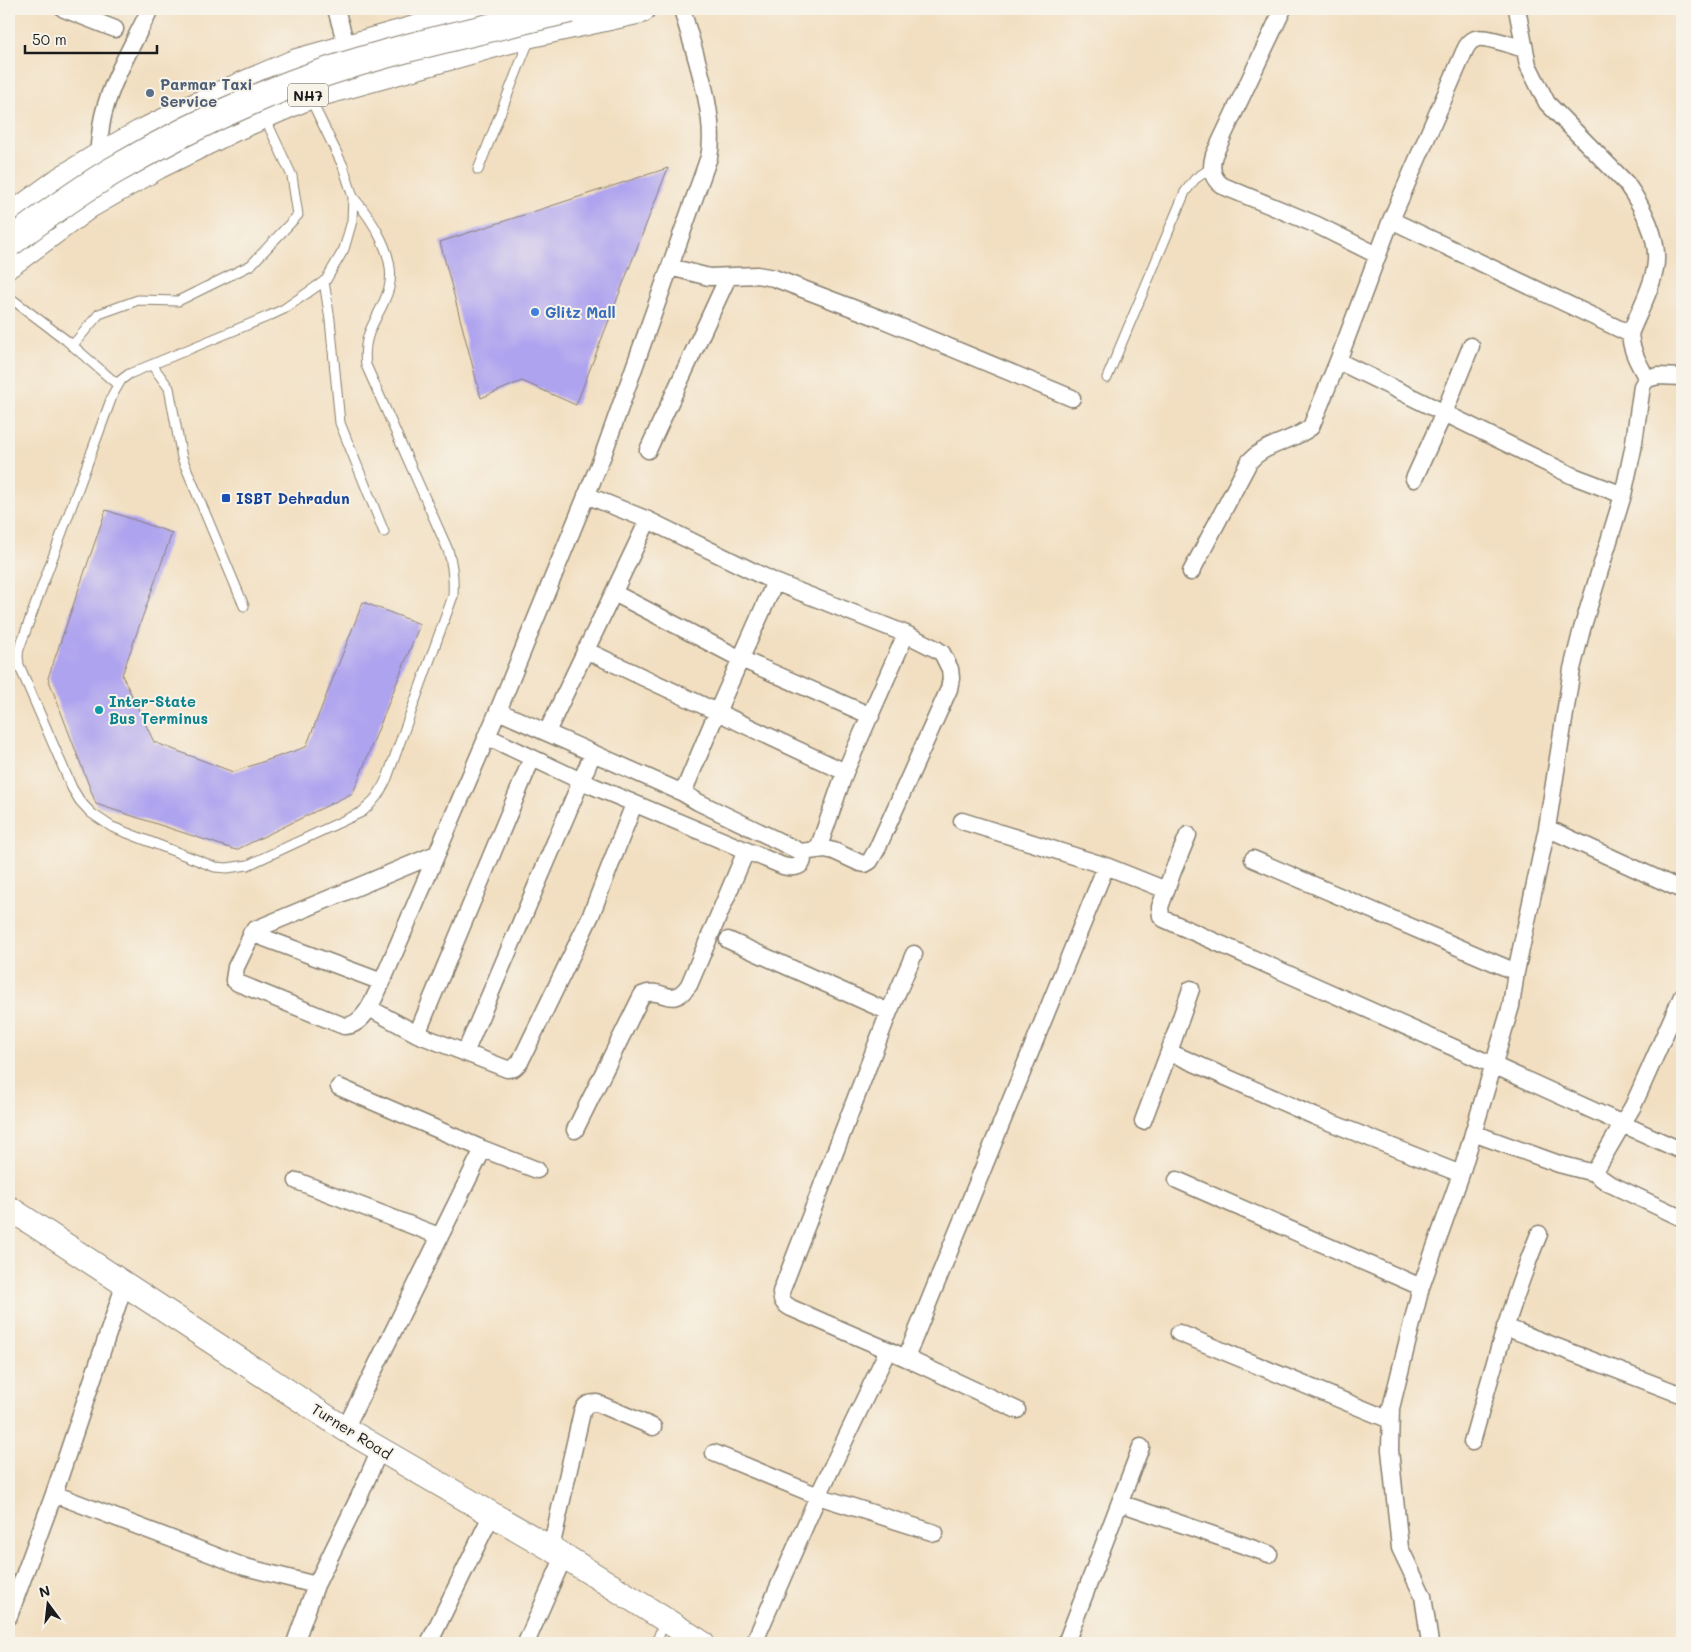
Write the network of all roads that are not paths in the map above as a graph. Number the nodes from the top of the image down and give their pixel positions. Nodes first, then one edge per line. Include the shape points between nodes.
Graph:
1 (64, 9) edge
2 (150, 9) edge
3 (336, 9) edge
4 (490, 9) edge
5 (570, 9) edge
6 (641, 9) edge
7 (682, 9) edge
8 (1282, 9) edge
9 (1517, 9) edge
10 (115, 29) dead end
11 (532, 33) junction
12 (347, 48) junction
13 (1524, 49) junction
14 (297, 63) junction
15 (308, 95) junction
16 (263, 115) junction
17 (98, 158) junction
18 (1211, 168) junction
19 (478, 170) dead end
20 (352, 197) junction
21 (9, 219) edge
22 (1391, 220) junction
23 (9, 243) edge
24 (1377, 255) junction
25 (9, 263) edge
26 (670, 267) junction
27 (728, 277) junction
28 (324, 281) junction
29 (9, 297) edge
30 (1630, 334) junction
31 (72, 346) junction
32 (1471, 346) dead end
33 (1338, 361) junction
34 (152, 365) junction
35 (1682, 377) edge
36 (1107, 378) dead end
37 (1647, 379) junction
38 (118, 385) junction
39 (1072, 398) dead end
40 (1444, 414) junction
41 (648, 450) dead end
42 (1414, 479) dead end
43 (586, 495) junction
44 (1623, 495) junction
45 (648, 520) junction
46 (384, 532) dead end
47 (1191, 572) dead end
48 (775, 582) junction
49 (614, 593) junction
50 (244, 606) dead end
51 (906, 634) junction
52 (585, 650) junction
53 (741, 658) junction
54 (498, 711) junction
55 (717, 712) junction
56 (871, 716) junction
57 (547, 732) junction
58 (486, 736) junction
59 (593, 753) junction
60 (532, 758) junction
61 (845, 772) junction
62 (581, 781) junction
63 (683, 793) junction
64 (698, 802) junction
65 (634, 804) junction
66 (962, 821) dead end
67 (688, 827) junction
68 (1546, 828) junction
69 (1188, 835) dead end
70 (818, 849) junction
71 (746, 850) junction
72 (801, 852) junction
73 (436, 854) junction
74 (1253, 858) dead end
75 (1106, 866) junction
76 (1166, 890) junction
77 (1682, 890) edge
78 (251, 933) junction
79 (728, 940) dead end
80 (914, 954) dead end
81 (1516, 972) junction
82 (382, 982) junction
83 (1191, 989) dead end
84 (1682, 996) edge
85 (369, 1008) junction
86 (888, 1012) junction
87 (417, 1034) junction
88 (1169, 1052) junction
89 (465, 1054) junction
90 (1493, 1065) junction
91 (339, 1087) dead end
92 (1143, 1121) dead end
93 (1623, 1124) junction
94 (575, 1130) dead end
95 (1473, 1133) junction
96 (483, 1149) junction
97 (1682, 1151) edge
98 (537, 1170) dead end
99 (1594, 1173) junction
100 (1461, 1174) junction
101 (1177, 1180) dead end
102 (297, 1181) dead end
103 (9, 1210) edge
104 (1682, 1218) edge
105 (1539, 1234) dead end
106 (439, 1236) junction
107 (125, 1283) junction
108 (1421, 1287) junction
109 (1505, 1327) junction
110 (1179, 1333) dead end
111 (888, 1350) junction
112 (906, 1358) junction
113 (1682, 1395) edge
114 (1017, 1410) dead end
115 (1390, 1420) junction
116 (653, 1427) dead end
117 (346, 1429) junction
118 (1472, 1442) dead end
119 (1141, 1447) dead end
120 (380, 1449) junction
121 (714, 1452) dead end
122 (54, 1494) junction
123 (818, 1496) junction
124 (1120, 1503) junction
125 (492, 1514) junction
126 (935, 1533) dead end
127 (558, 1552) junction
128 (1268, 1554) dead end
129 (316, 1586) junction
130 (9, 1616) edge
131 (665, 1620) junction
132 (296, 1643) edge
133 (429, 1643) edge
134 (526, 1643) edge
135 (656, 1643) edge
136 (702, 1643) edge
137 (754, 1643) edge
138 (1066, 1643) edge
139 (1430, 1643) edge

1 - 10 street
2 - 17 street via 104,109
3 - 12 street
4 - 12 highway, NH7
5 - 23 highway, bridge via 345,66 292,84 230,110 110,172
6 - 11 highway, NH7
7 - 26 street via 704,92 712,144
8 - 18 street via 1214,155
9 - 13 street
11 - 15 highway, NH7
11 - 19 lane
12 - 14 highway, NH7
13 - 22 street via 1482,38 1469,43
13 - 30 street via 1531,73 1547,103 1626,183 1650,227 1657,259 1655,271
14 - 15 lane
14 - 17 highway, NH7 via 217,97
15 - 16 highway, NH7
15 - 20 lane via 343,166
16 - 25 highway, NH7 via 158,165 89,204
16 - 31 lane via 292,176 298,215 251,265 178,301 138,300 99,314
17 - 21 highway, NH7
18 - 24 street via 1217,182 1223,186 1317,225
18 - 36 lane via 1195,179 1185,192
20 - 28 lane via 352,221 344,249
20 - 38 lane via 366,213 380,238 390,275 389,289 367,336 366,365 448,550 453,565 453,596 387,778 372,804 362,812 248,865 214,867 112,827 90,813 72,788 19,665 19,650
22 - 24 street
22 - 30 street
24 - 33 street
26 - 27 street via 699,276
26 - 43 street
27 - 39 street via 757,275 774,278
27 - 41 street
28 - 34 lane via 284,309
28 - 46 lane via 340,423
29 - 31 lane
30 - 37 street via 1636,358
31 - 38 lane
32 - 40 street
33 - 40 street
33 - 47 street via 1311,427 1261,451 1249,462
34 - 38 lane via 125,376
34 - 50 lane via 169,388 182,458
35 - 37 street
37 - 44 street via 1641,390
40 - 42 street
40 - 44 street via 1573,476
43 - 45 street
43 - 54 street
44 - 68 street via 1572,669
45 - 48 street
45 - 49 street
48 - 51 street
48 - 53 street
49 - 52 street
49 - 53 street
51 - 56 street
51 - 70 street via 942,653 952,678 949,689 870,861 863,864 834,851
52 - 55 street
52 - 57 street
53 - 55 street
53 - 56 street
54 - 57 street
54 - 58 street
55 - 61 street
55 - 63 street
56 - 61 street
57 - 59 street
58 - 60 street
58 - 73 street
59 - 62 street
59 - 63 street
60 - 62 street
60 - 87 street
61 - 70 street
62 - 65 street
62 - 89 street
63 - 64 street
64 - 67 street
64 - 72 street
65 - 67 street
65 - 89 street via 591,915 520,1062 514,1068 507,1068
66 - 75 street
67 - 71 street
68 - 77 street
68 - 81 street
69 - 76 street
70 - 72 street
71 - 72 street via 783,866 795,867 802,861
71 - 94 street via 689,985 673,998 656,992 642,995
73 - 78 street
73 - 82 street
74 - 81 street
75 - 76 street
75 - 112 street
76 - 90 street via 1160,907 1164,919
78 - 82 street
78 - 85 street via 234,973 234,980 238,983 344,1026 357,1022
79 - 86 street
80 - 86 street
81 - 90 street via 1512,1006
82 - 85 street
83 - 88 street
84 - 93 street
85 - 87 street
86 - 111 street via 781,1299 791,1308
87 - 89 street
88 - 92 street
88 - 100 street via 1314,1116
90 - 93 street
90 - 95 street
91 - 96 street
93 - 97 street
93 - 99 street
95 - 99 street via 1558,1164
95 - 100 street
96 - 98 street
96 - 106 street
99 - 104 street via 1608,1183
100 - 108 street
101 - 108 street
102 - 106 street
103 - 107 main road, Turner Road
105 - 109 street
106 - 117 street
107 - 117 main road, Turner Road
107 - 122 street
108 - 115 street via 1394,1391
109 - 113 street
109 - 118 street
110 - 115 street
111 - 112 street
111 - 123 street
112 - 114 street
115 - 139 street via 1400,1548 1423,1596
116 - 127 street via 597,1403 585,1406
117 - 120 main road, Turner Road
119 - 124 street
120 - 125 main road, Turner Road
120 - 129 street
121 - 123 street
122 - 129 street via 245,1567
122 - 130 street
123 - 126 street
123 - 137 street
124 - 128 street
124 - 138 street
125 - 127 main road, Turner Road
125 - 133 street
127 - 131 main road, Turner Road
127 - 134 street
129 - 132 street
131 - 135 lane
131 - 136 main road, Turner Road

